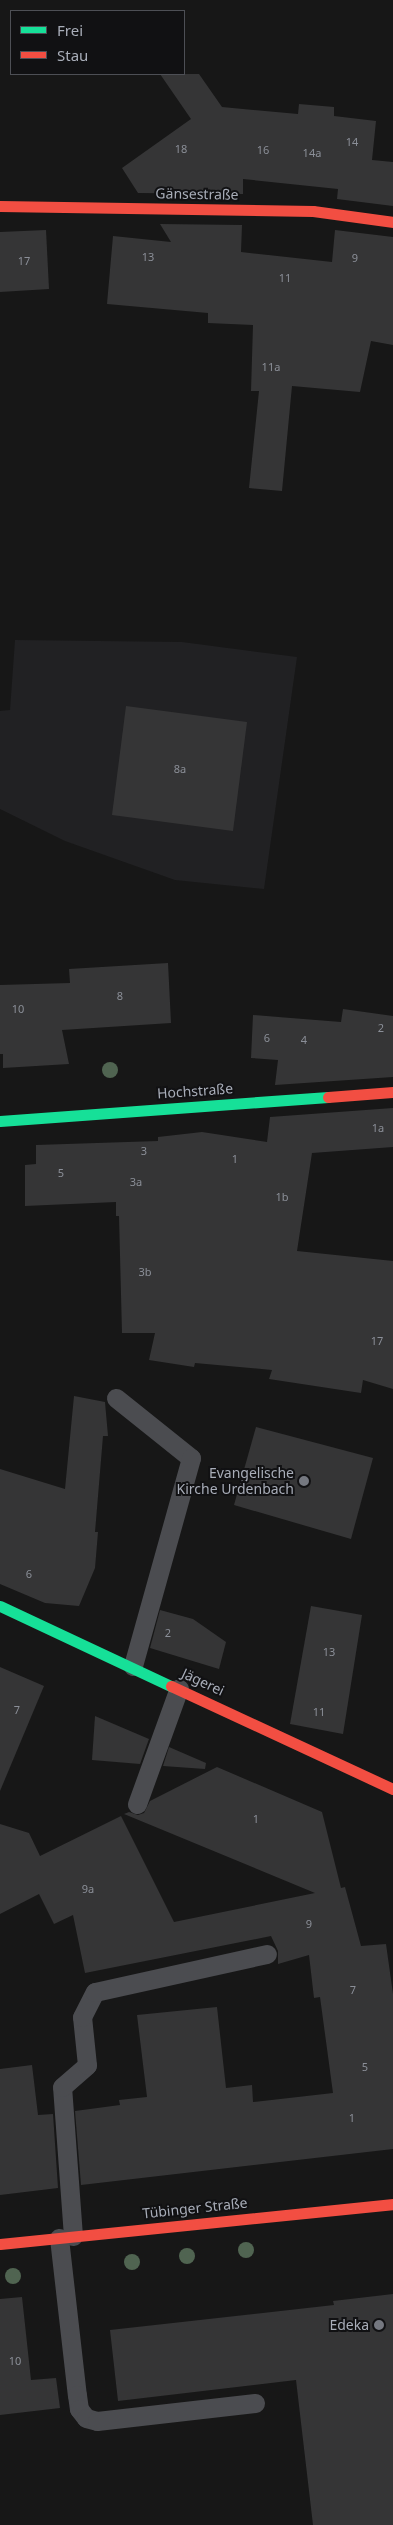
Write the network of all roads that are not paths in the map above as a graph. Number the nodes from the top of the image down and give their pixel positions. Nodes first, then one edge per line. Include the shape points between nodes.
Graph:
1 (0, 206) edge
2 (393, 222) edge
3 (393, 1092) edge
4 (0, 1120) edge
5 (116, 1398) dead end
6 (0, 1606) edge
7 (133, 1666) junction
8 (179, 1688) junction
9 (393, 1789) edge
10 (138, 1804) dead end
11 (267, 1954) dead end
12 (393, 2204) edge
13 (66, 2237) junction
14 (0, 2244) edge
15 (255, 2403) dead end

1 - 2 street, Gänsestraße via 313,211
3 - 4 street, Hochstraße
5 - 7 lane via 191,1458
6 - 7 street, Jägerei
7 - 8 street, Jägerei
8 - 9 street, Jägerei
8 - 10 lane
11 - 13 lane via 95,1992 82,2017 87,2065 62,2087
12 - 13 street, Tübinger Straße
13 - 14 street, Tübinger Straße
13 - 15 lane via 77,2395 86,2418 97,2421

